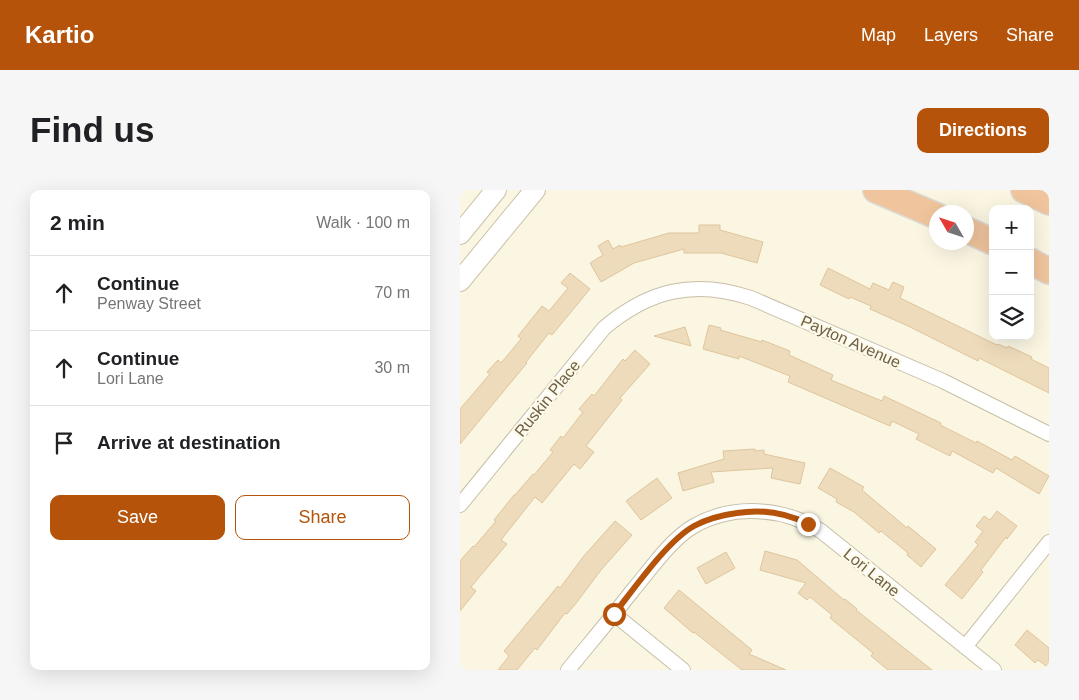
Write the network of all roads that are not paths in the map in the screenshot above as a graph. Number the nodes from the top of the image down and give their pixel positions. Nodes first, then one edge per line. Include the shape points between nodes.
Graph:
1 (496, 190) edge
2 (535, 190) edge
3 (876, 190) edge
4 (1024, 190) edge
5 (1049, 202) edge
6 (929, 213) edge
7 (460, 234) edge
8 (974, 234) edge
9 (989, 240) edge
10 (1034, 263) edge
11 (1049, 270) edge
12 (460, 281) edge
13 (643, 301) joint
14 (1049, 434) edge
15 (460, 505) edge
16 (1049, 542) edge
17 (614, 614) junction
18 (966, 647) junction
19 (568, 670) edge
20 (683, 670) edge
21 (994, 670) edge

1 - 7 main road
2 - 12 main road
3 - 6 highway
4 - 5 highway
8 - 9 highway
10 - 11 highway
13 - 14 street, Payton Avenue via 686,289 737,293 943,381
13 - 15 street, Ruskin Place via 604,328
16 - 18 street
17 - 18 street, Lori Lane via 663,553 692,527 733,513 758,511 780,514 815,527
17 - 19 street, Lori Lane
17 - 20 street
18 - 21 street, Lori Lane

